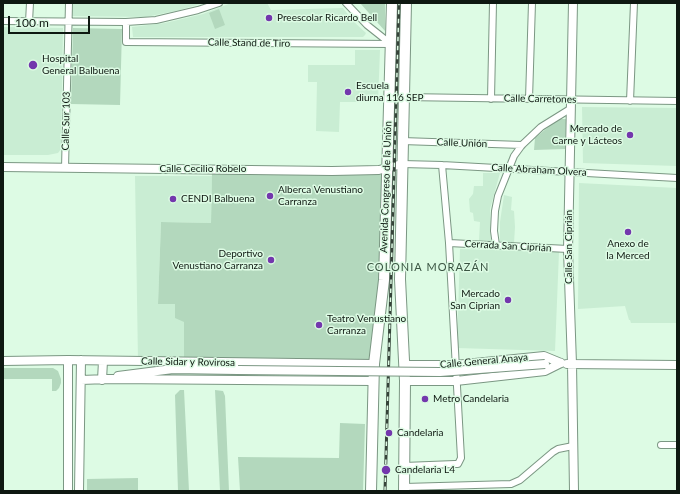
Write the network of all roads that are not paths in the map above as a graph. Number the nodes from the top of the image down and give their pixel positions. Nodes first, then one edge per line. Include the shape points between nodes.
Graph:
1 (30, 3) edge
2 (69, 3) edge
3 (219, 3) edge
4 (346, 3) edge
5 (392, 3) edge
6 (406, 3) edge
7 (493, 3) edge
8 (532, 3) edge
9 (573, 3) edge
10 (634, 3) edge
11 (3, 21) edge
12 (29, 22) junction
13 (126, 22) junction
14 (68, 23) junction
15 (391, 44) junction
16 (390, 81) junction
17 (403, 97) junction
18 (491, 99) junction
19 (529, 99) junction
20 (570, 100) junction
21 (630, 101) junction
22 (677, 101) edge
23 (570, 109) junction
24 (402, 141) junction
25 (522, 145) junction
26 (402, 164) junction
27 (442, 165) junction
28 (3, 167) edge
29 (65, 168) junction
30 (387, 169) junction
31 (508, 169) junction
32 (569, 172) junction
33 (677, 178) edge
34 (449, 243) junction
35 (496, 245) junction
36 (568, 249) junction
37 (68, 360) junction
38 (81, 360) junction
39 (3, 361) edge
40 (103, 361) junction
41 (124, 361) junction
42 (561, 363) junction
43 (374, 364) junction
44 (545, 364) joint
45 (572, 364) junction
46 (405, 365) junction
47 (455, 365) junction
48 (677, 365) edge
49 (173, 369) junction
50 (105, 379) junction
51 (81, 380) junction
52 (373, 381) junction
53 (406, 381) junction
54 (456, 381) junction
55 (661, 445) dead end
56 (677, 445) edge
57 (573, 446) junction
58 (404, 466) junction
59 (404, 489) edge
60 (459, 489) edge
61 (68, 491) edge
62 (79, 491) edge
63 (371, 491) edge
64 (574, 491) edge

1 - 12 street
2 - 14 street, Calle Sur 103
3 - 13 street via 156,20
4 - 15 street via 367,25
5 - 15 main road, Avenida Congreso de la Unión
6 - 17 main road, Avenida Congreso de la Unión
7 - 18 street
8 - 19 street
9 - 20 street, Calle San Ciprián
10 - 21 street
11 - 12 street
12 - 14 street
13 - 14 street
13 - 15 street, Calle Stand de Tiro via 126,42
14 - 29 street, Calle Sur 103
15 - 16 main road, Avenida Congreso de la Unión
16 - 17 main road
16 - 30 main road, Avenida Congreso de la Unión
17 - 18 street, Calle Carretones
17 - 24 main road, Avenida Congreso de la Unión
18 - 19 street, Calle Carretones
19 - 20 street, Calle Carretones
20 - 21 street, Calle Carretones
20 - 23 street, Calle San Ciprián
21 - 22 street, Calle Carretones
23 - 25 street via 541,127
23 - 32 street, Calle San Ciprián
24 - 25 street, Calle Unión
24 - 26 main road, Avenida Congreso de la Unión
25 - 31 street
26 - 27 street, Calle Abraham Olvera
26 - 30 street, Calle Cecilio Robelo
26 - 46 main road, Avenida Congreso de la Unión via 400,290
27 - 31 street, Calle Abraham Olvera
27 - 34 street
28 - 29 street, Calle Cecilio Robelo
29 - 30 street, Calle Cecilio Robelo via 332,171
30 - 43 main road, Avenida Congreso de la Unión via 383,295
31 - 32 street, Calle Abraham Olvera
31 - 35 street via 495,211
32 - 33 street, Calle Abraham Olvera
32 - 36 street, Calle San Ciprián
34 - 35 street, Cerrada San Ciprián
34 - 47 street
35 - 36 street, Cerrada San Ciprián
36 - 45 street, Calle San Ciprián
37 - 38 street, Calle Sidar y Rovirosa
37 - 39 street, Calle Sidar y Rovirosa
37 - 61 street
38 - 40 street, Calle Sidar y Rovirosa
38 - 51 street
40 - 41 street, Calle Sidar y Rovirosa
40 - 50 street
41 - 43 street, Calle Sidar y Rovirosa
41 - 49 street
42 - 44 street, Calle General Anaya
42 - 45 street, Calle General Anaya
42 - 47 street, Calle General Anaya via 544,356
42 - 54 street, Calle General Anaya via 545,371
43 - 52 main road, Avenida Congreso de la Unión
44 - 49 street, Calle Sidar y Rovirosa, bridge via 440,372
45 - 48 street, Calle General Anaya
45 - 57 street, Calle San Ciprián
46 - 47 street, Calle General Anaya
46 - 53 main road, Avenida Congreso de la Unión
47 - 54 street
49 - 50 street
50 - 51 street, Calle Sidar y Rovirosa
50 - 52 street, Calle Sidar y Rovirosa
51 - 62 street
52 - 63 main road, Avenida Congreso de la Unión
53 - 54 street, Calle General Anaya
53 - 58 main road, Avenida Congreso de la Unión
54 - 58 street via 460,461 455,464
55 - 56 street
57 - 60 street via 553,452 520,480 511,484
57 - 64 street, Calle San Ciprián
58 - 59 main road, Avenida Congreso de la Unión
59 - 60 street

